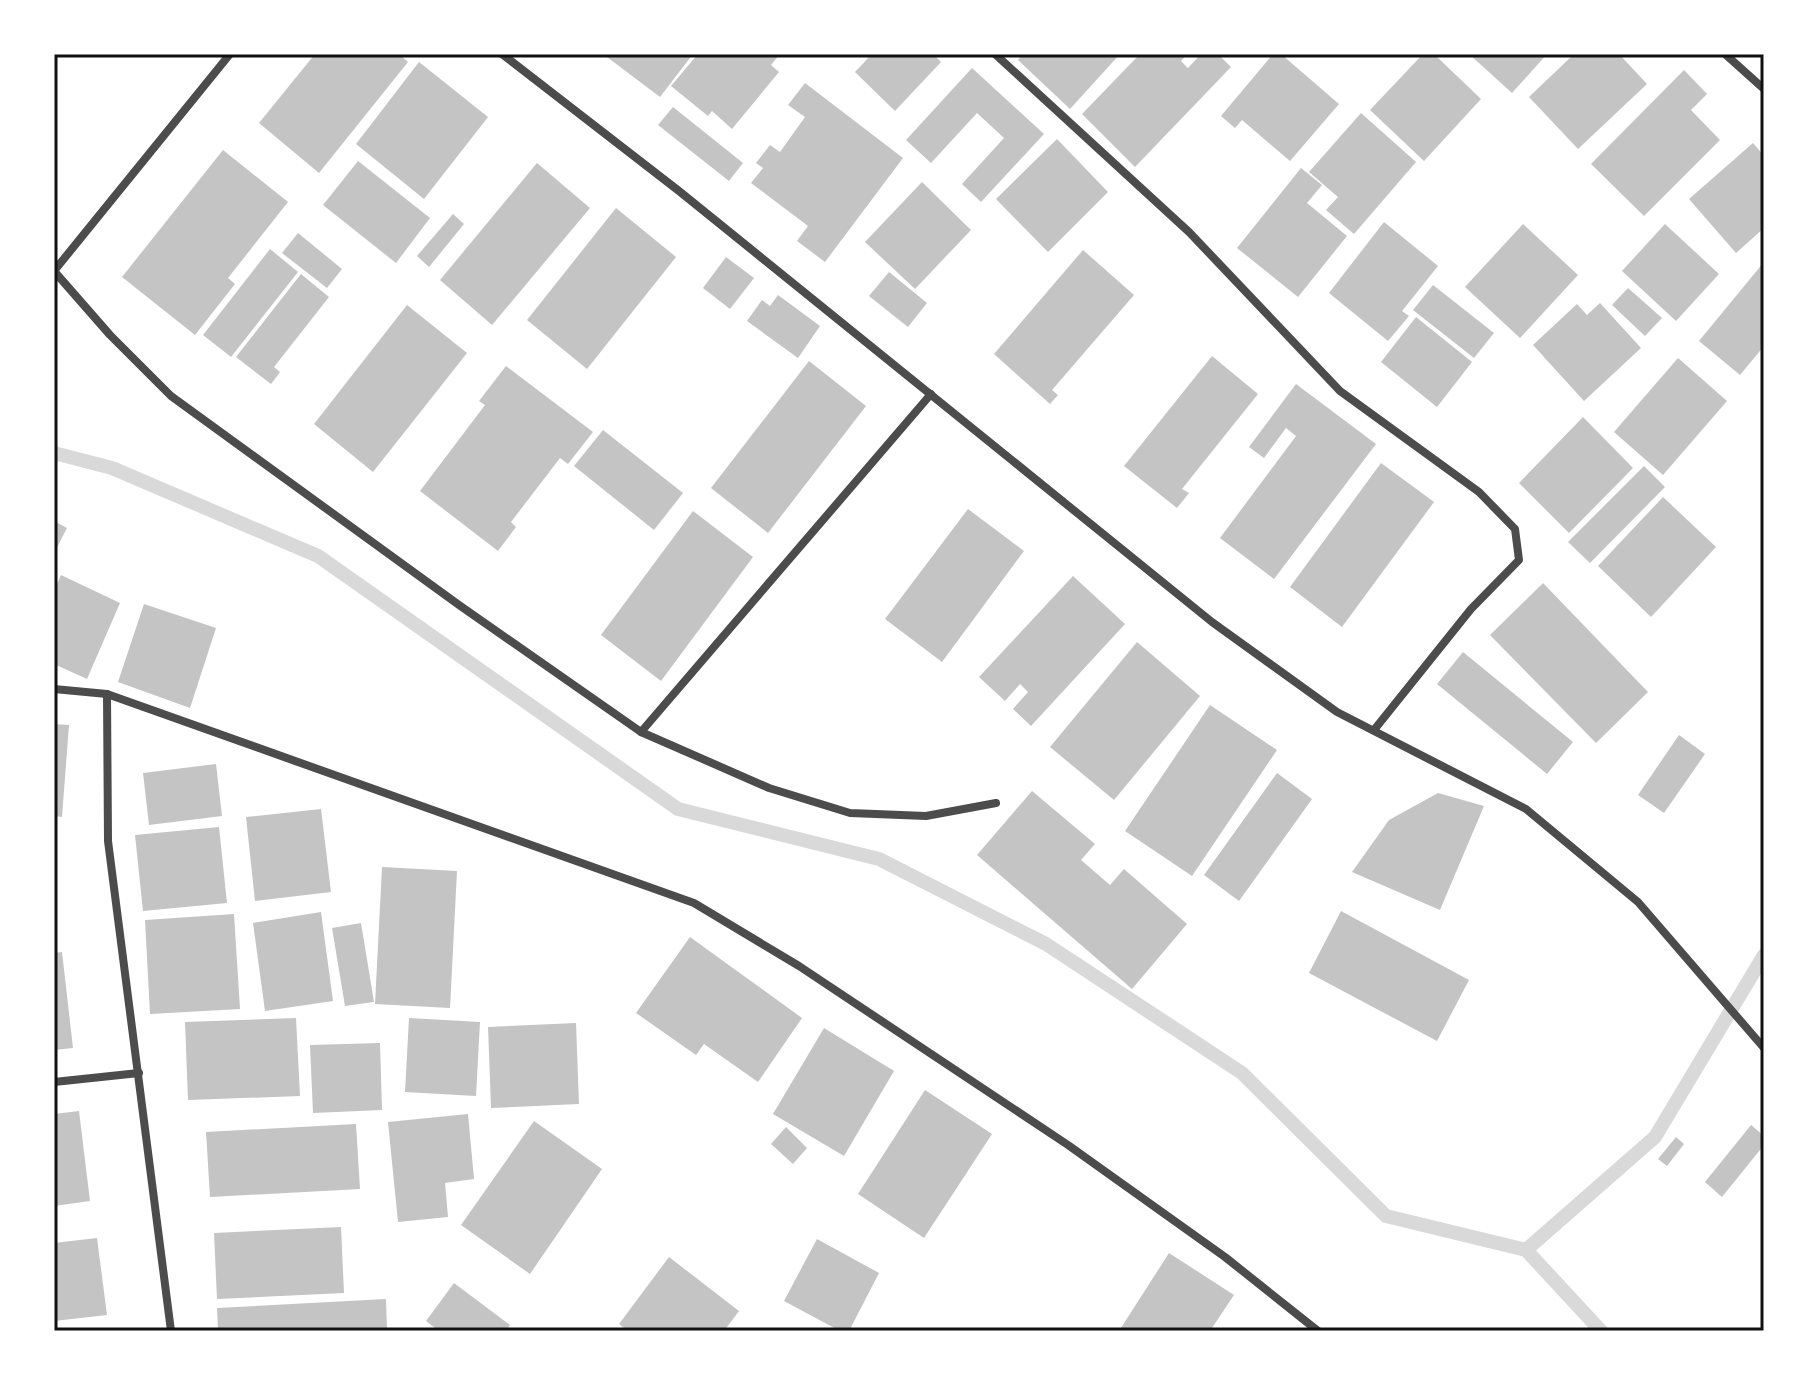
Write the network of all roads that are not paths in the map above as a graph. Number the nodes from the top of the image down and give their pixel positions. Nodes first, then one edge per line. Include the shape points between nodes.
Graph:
1 (230, 54) edge
2 (995, 54) edge
3 (1725, 54) edge
4 (507, 56) edge
5 (1764, 89) edge
6 (931, 394) junction
7 (54, 689) edge
8 (107, 694) junction
9 (1374, 730) junction
10 (641, 732) junction
11 (996, 803) dead end
12 (1764, 1048) edge
13 (139, 1073) junction
14 (54, 1082) edge
15 (171, 1331) edge
16 (1318, 1331) edge

1 - 10 street via 54,271 171,396
2 - 9 street via 1189,232 1340,391 1479,492 1515,529 1519,560 1471,609
3 - 5 street
4 - 6 street
6 - 9 street via 1212,622 1337,712
6 - 10 street
7 - 8 street
8 - 13 street via 108,841
8 - 16 street via 694,903 799,966 1068,1145
9 - 12 street via 1526,809 1638,902
10 - 11 street via 769,788 850,813 926,816
13 - 14 street
13 - 15 street

